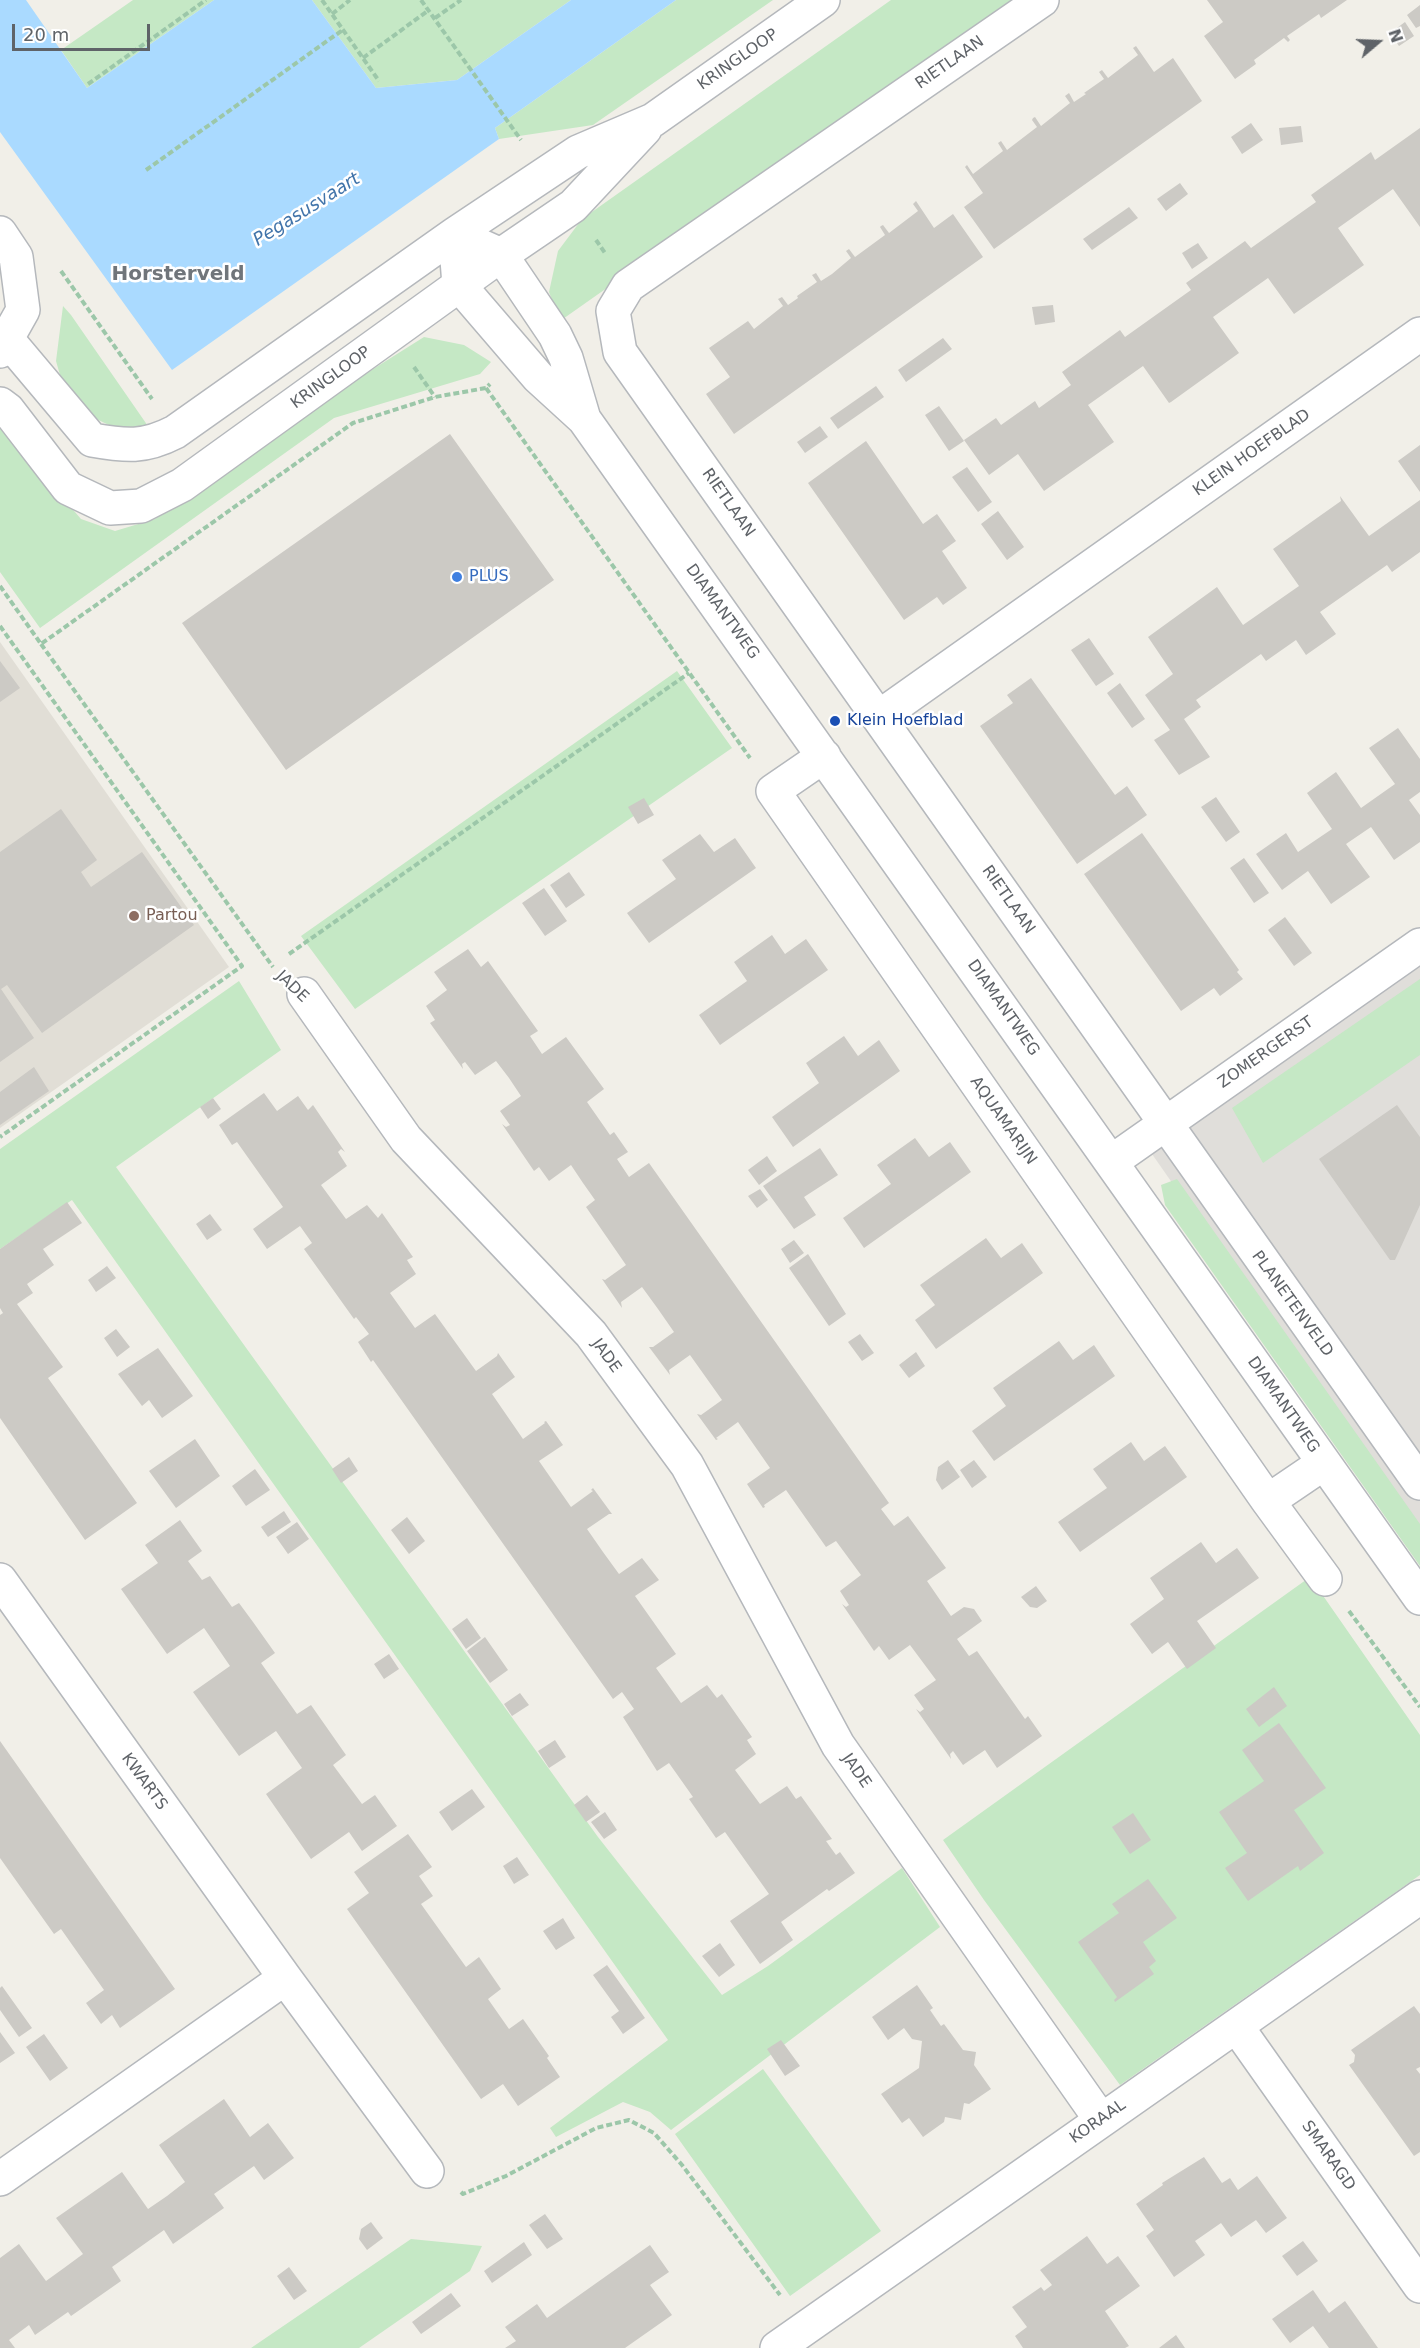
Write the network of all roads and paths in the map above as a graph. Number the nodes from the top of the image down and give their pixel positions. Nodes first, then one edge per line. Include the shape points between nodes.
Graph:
1 (206, 0) edge
2 (322, 0) edge
3 (350, 0) edge
4 (421, 0) edge
5 (461, 0) edge
6 (823, 0) edge
7 (1042, 0) edge
8 (429, 10) junction
9 (332, 14) junction
10 (435, 18) junction
11 (344, 29) junction
12 (363, 58) junction
13 (379, 81) dead end
14 (88, 84) dead end
15 (653, 120) junction
16 (508, 124) dead end
17 (146, 170) dead end
18 (0, 233) edge
19 (455, 234) junction
20 (501, 255) junction
21 (59, 268) dead end
22 (459, 285) junction
23 (1420, 334) edge
24 (2, 342) edge
25 (521, 359) junction
26 (486, 387) junction
27 (0, 404) edge
28 (584, 419) junction
29 (175, 432) junction
30 (0, 586) edge
31 (0, 626) edge
32 (41, 644) junction
33 (689, 673) junction
34 (879, 717) junction
35 (824, 756) junction
36 (773, 791) junction
37 (1420, 945) edge
38 (271, 966) junction
39 (303, 994) joint
40 (1164, 1125) junction
41 (0, 1137) edge
42 (1111, 1162) junction
43 (1324, 1463) junction
44 (1420, 1483) edge
45 (1268, 1501) junction
46 (1325, 1579) joint
47 (1, 1585) edge
48 (1420, 1598) edge
49 (1420, 1707) edge
50 (1420, 1897) edge
51 (285, 1978) junction
52 (1237, 2027) junction
53 (1101, 2120) junction
54 (427, 2171) joint
55 (0, 2179) edge
56 (1420, 2286) edge
57 (805, 2328) junction
58 (777, 2348) edge

1 - 14 path
2 - 9 path
3 - 9 path
4 - 8 path
5 - 10 path
6 - 15 street, KRINGLOOP
7 - 34 street, RIETLAAN via 628,286 613,311 620,352
8 - 10 path
8 - 12 path
9 - 11 path
10 - 16 path
11 - 12 path
11 - 17 path
12 - 13 path
15 - 19 street, KRINGLOOP via 579,153
15 - 20 street, KRINGLOOP via 573,206
18 - 24 street via 16,257 23,310
19 - 20 street
19 - 22 street
19 - 29 street, KRINGLOOP
20 - 22 street, KRINGLOOP
20 - 28 street, DIAMANTWEG via 555,335
21 - 29 path
22 - 25 street, DIAMANTWEG
22 - 27 street, KRINGLOOP via 182,485 141,506 110,508 68,488 9,410
23 - 34 street, KLEIN HOEFBLAD
24 - 29 street, KRINGLOOP via 92,440 123,446 155,442
25 - 26 path
25 - 28 street, DIAMANTWEG
26 - 32 path via 435,397 352,423
26 - 33 path
28 - 35 street, DIAMANTWEG
30 - 32 path
31 - 41 path via 242,966
32 - 38 path, JADE
33 - 36 path
33 - 38 path
34 - 40 street, RIETLAAN
35 - 36 street
35 - 42 street, DIAMANTWEG
36 - 45 street, AQUAMARIJN
37 - 40 street, ZOMERGERST
38 - 39 path, JADE
39 - 53 street, JADE via 406,1139 591,1334 687,1465 838,1745
40 - 42 street, ZOMERGERST
40 - 44 street, PLANETENVELD
42 - 43 street, DIAMANTWEG
43 - 45 street
43 - 48 street, DIAMANTWEG
45 - 46 street, AQUAMARIJN
46 - 49 path
47 - 51 street, KWARTS
50 - 52 street, KORAAL
51 - 54 street, KWARTS
51 - 55 street
52 - 53 street, KORAAL
52 - 56 street, SMARAGD
53 - 57 street, KORAAL
54 - 57 path via 463,2194 596,2128 629,2120 661,2141
57 - 58 street, KORAAL

